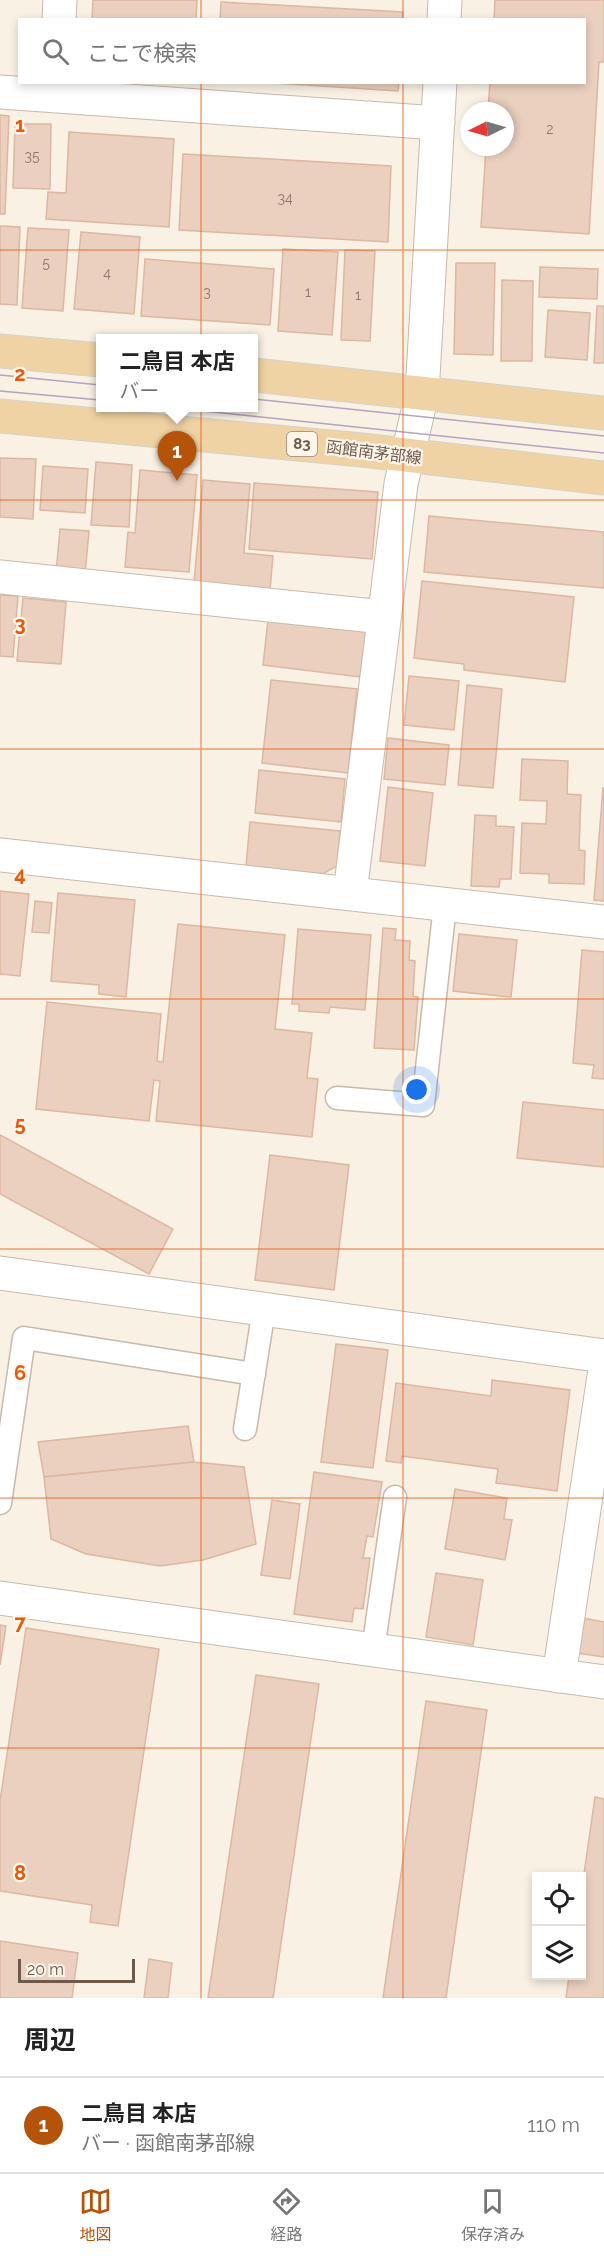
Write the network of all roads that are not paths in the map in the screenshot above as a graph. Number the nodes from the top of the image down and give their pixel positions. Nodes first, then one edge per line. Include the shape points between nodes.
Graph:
1 (60, 0) edge
2 (445, 0) edge
3 (59, 18) edge
4 (444, 18) edge
5 (440, 84) edge
6 (57, 89) edge
7 (0, 92) edge
8 (438, 123) junction
9 (0, 351) edge
10 (96, 360) edge
11 (258, 375) edge
12 (422, 393) junction
13 (604, 413) edge
14 (0, 416) edge
15 (407, 456) junction
16 (604, 478) edge
17 (0, 577) edge
18 (383, 617) junction
19 (0, 855) edge
20 (350, 893) junction
21 (445, 904) junction
22 (604, 922) edge
23 (337, 1098) dead end
24 (0, 1273) edge
25 (264, 1309) junction
26 (604, 1356) edge
27 (254, 1374) junction
28 (604, 1376) edge
29 (245, 1429) dead end
30 (395, 1497) dead end
31 (0, 1503) edge
32 (0, 1598) edge
33 (373, 1650) junction
34 (559, 1676) junction
35 (604, 1682) edge

1 - 3 street
2 - 4 street
5 - 8 street
6 - 7 street
6 - 8 street
8 - 12 street
9 - 10 main road
11 - 12 main road
12 - 13 main road
12 - 15 street
14 - 15 main road, 函館南茅部線 / 83
15 - 16 main road, 函館南茅部線 / 83
15 - 18 street
17 - 18 street
18 - 20 street
19 - 20 street
20 - 21 street
21 - 22 street
21 - 23 lane via 423,1105
24 - 25 street
25 - 26 street
25 - 27 lane
27 - 29 lane
27 - 31 lane via 24,1338
28 - 34 street
30 - 33 lane
32 - 33 street
33 - 34 street
34 - 35 street

